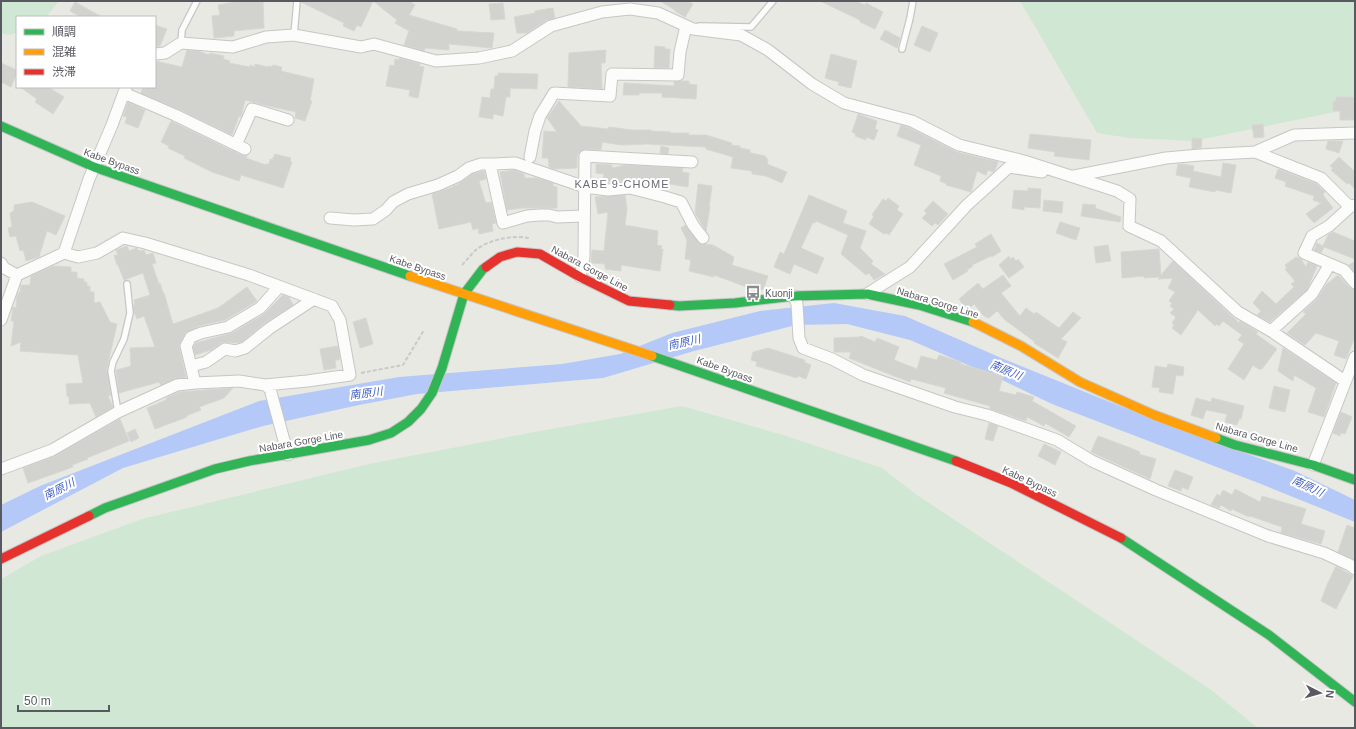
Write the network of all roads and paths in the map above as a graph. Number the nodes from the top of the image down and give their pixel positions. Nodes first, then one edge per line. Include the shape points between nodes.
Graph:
1 (197, 1) edge
2 (297, 1) edge
3 (773, 1) edge
4 (913, 1) edge
5 (690, 28) junction
6 (294, 35) junction
7 (181, 44) junction
8 (902, 49) dead end
9 (156, 54) edge
10 (125, 90) edge
11 (288, 120) dead end
12 (1, 126) edge
13 (1355, 133) edge
14 (1255, 152) junction
15 (530, 157) dead end
16 (692, 162) dead end
17 (490, 164) junction
18 (94, 167) junction
19 (1050, 169) junction
20 (1073, 177) junction
21 (585, 187) junction
22 (1352, 206) edge
23 (584, 216) junction
24 (330, 218) dead end
25 (703, 238) dead end
26 (64, 253) junction
27 (1, 263) edge
28 (1330, 264) junction
29 (17, 275) junction
30 (580, 277) junction
31 (1355, 283) edge
32 (127, 284) dead end
33 (279, 287) junction
34 (464, 294) junction
35 (867, 294) junction
36 (314, 299) junction
37 (795, 300) junction
38 (1, 320) edge
39 (424, 330) dead end
40 (1271, 331) junction
41 (1355, 357) edge
42 (191, 366) junction
43 (350, 375) junction
44 (1345, 381) junction
45 (194, 382) junction
46 (265, 385) junction
47 (118, 412) junction
48 (288, 455) junction
49 (1313, 465) junction
50 (1, 469) edge
51 (1355, 480) edge
52 (1, 559) edge
53 (1355, 569) edge
54 (1355, 702) edge

1 - 7 lane via 182,30
2 - 6 lane
3 - 5 lane via 751,27 701,25
4 - 8 lane
5 - 6 street via 658,13 630,9 602,12 552,26 512,51 479,58 436,61 374,44 361,47
5 - 15 street via 680,52 678,75 612,74 610,96 554,93 540,116
5 - 19 street via 741,35 768,50 812,84 844,103 912,121 959,145
6 - 7 street via 266,37 233,47
7 - 9 street via 165,54
10 - 11 street via 240,147 252,109
10 - 18 street
12 - 18 main road, Kabe Bypass
13 - 14 street via 1294,135
14 - 20 street via 1166,158
14 - 22 street via 1321,178
16 - 21 street via 585,156
17 - 21 street via 515,163
17 - 23 street via 503,223 527,216
17 - 24 street via 469,168 438,186 408,194 373,219
18 - 26 street
18 - 34 main road, Kabe Bypass
19 - 20 street
19 - 35 street via 1045,172 1009,167 967,205 910,267
20 - 40 street via 1117,191 1130,199 1128,226 1161,240 1238,312
21 - 23 street
21 - 25 street via 608,190 630,188 681,202
22 - 28 street via 1329,226 1312,236 1304,253
23 - 30 street via 584,257
26 - 29 street
26 - 33 street via 78,257 97,253 123,238 249,275
27 - 29 street via 4,268
28 - 31 street via 1344,270
28 - 40 street via 1312,294
29 - 38 street
30 - 34 main road, Nabara Gorge Line via 540,254 517,252 500,257 483,269
30 - 37 main road, Nabara Gorge Line via 629,301 679,306
32 - 47 lane via 130,313 124,339 111,371
33 - 36 street
33 - 42 street via 260,308 228,327 191,337 186,346
34 - 48 main road, Nabara Gorge Line via 432,393 408,422 391,433 369,440
34 - 54 main road, Kabe Bypass via 698,371 942,456 1011,483 1118,537 1269,635
35 - 37 main road, Nabara Gorge Line
35 - 49 main road, Nabara Gorge Line via 918,305 978,324 1021,346 1080,382 1154,415 1235,445
36 - 42 street via 270,328 246,348 235,351 225,349 206,362
36 - 43 street via 332,306 340,320
37 - 53 street via 799,338 803,348 863,375 1056,440 1092,461 1156,490 1268,536 1324,553
39 - 43 path via 403,365
40 - 44 street
41 - 44 street
42 - 45 street
43 - 46 street
44 - 49 street
45 - 46 street via 239,381
45 - 47 street via 177,385
46 - 48 street via 270,389
47 - 50 street via 52,450
48 - 52 main road, Nabara Gorge Line via 215,469 105,508
49 - 51 main road, Nabara Gorge Line

